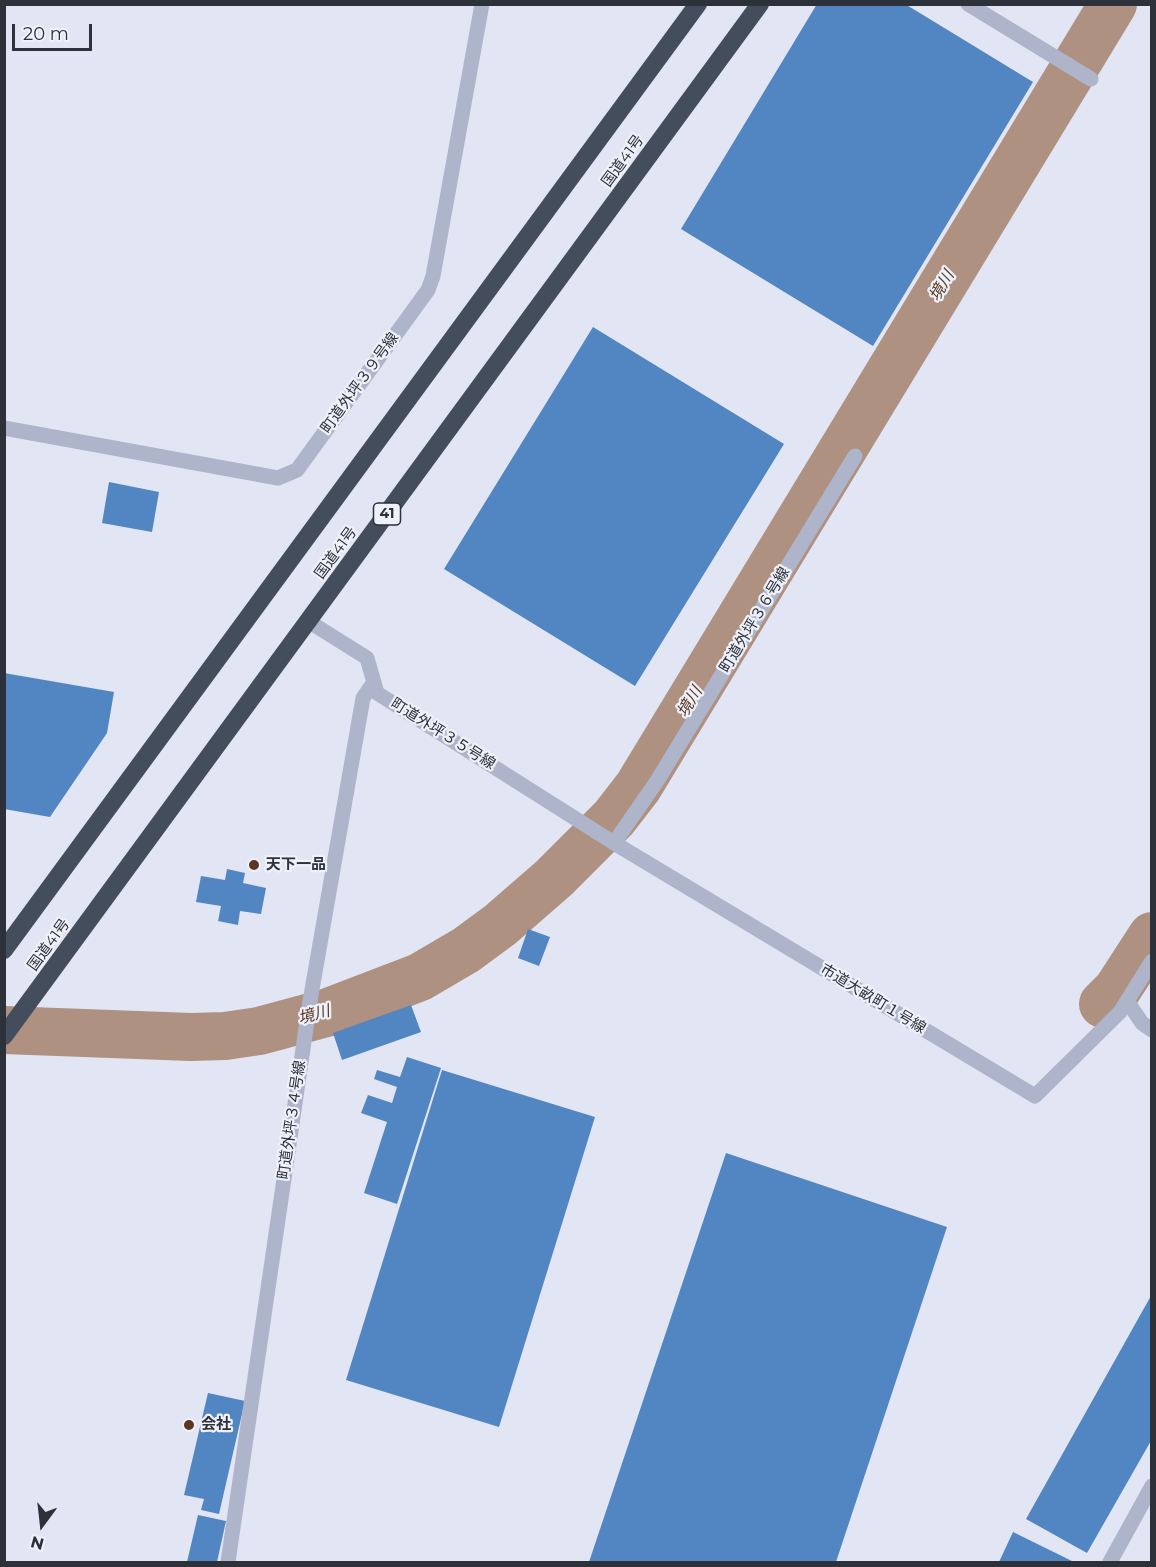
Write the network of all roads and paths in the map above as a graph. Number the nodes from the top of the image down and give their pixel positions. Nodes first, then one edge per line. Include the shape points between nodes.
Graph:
1 (482, 4) edge
2 (698, 4) edge
3 (760, 4) edge
4 (968, 4) edge
5 (1088, 77) dead end
6 (4, 428) edge
7 (855, 456) dead end
8 (308, 621) junction
9 (374, 682) junction
10 (603, 836) junction
11 (4, 950) edge
12 (1152, 962) edge
13 (1119, 1011) junction
14 (9, 1030) edge
15 (1152, 1030) edge
16 (1152, 1486) edge
17 (228, 1563) edge
18 (1110, 1563) edge

1 - 6 street, 町道外坪３９号線 via 428,290 297,470 278,478
2 - 11 highway, 国道41号
3 - 8 highway, 国道41号 / 41
4 - 5 street
7 - 10 street, 町道外坪３６号線 via 657,781
8 - 9 street, 町道外坪３５号線 via 367,658
8 - 14 highway, 国道41号 / 41
9 - 10 street, 町道外坪３５号線 via 377,693
9 - 17 street, 町道外坪３４号線 via 363,698 310,1001
10 - 13 street, 市道大畝町１号線 via 1035,1096
12 - 13 street
13 - 15 street
16 - 18 street

